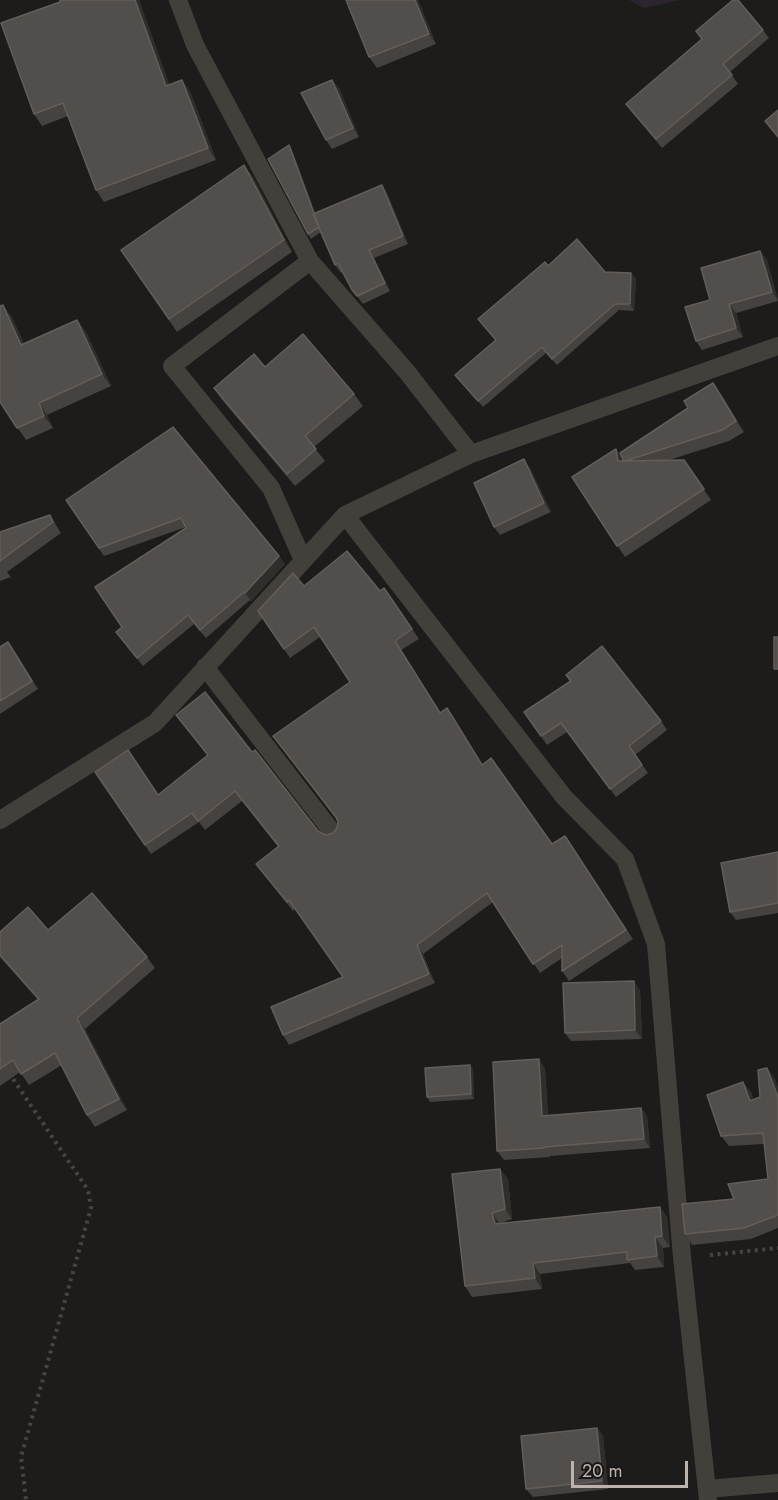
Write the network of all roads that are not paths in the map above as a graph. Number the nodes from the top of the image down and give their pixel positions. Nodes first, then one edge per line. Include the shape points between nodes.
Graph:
1 (178, 0) edge
2 (310, 261) junction
3 (778, 346) edge
4 (471, 454) junction
5 (345, 515) junction
6 (303, 560) junction
7 (205, 667) junction
8 (0, 820) edge
9 (333, 833) edge
10 (778, 1483) edge
11 (707, 1494) edge

1 - 2 street via 195,45
2 - 4 street via 407,372
2 - 6 street via 172,366 271,488
3 - 4 street
4 - 5 street
5 - 6 street
5 - 11 street via 564,797 625,859 656,944 682,1257
6 - 7 street
7 - 8 street via 155,723
7 - 9 street
10 - 11 street

